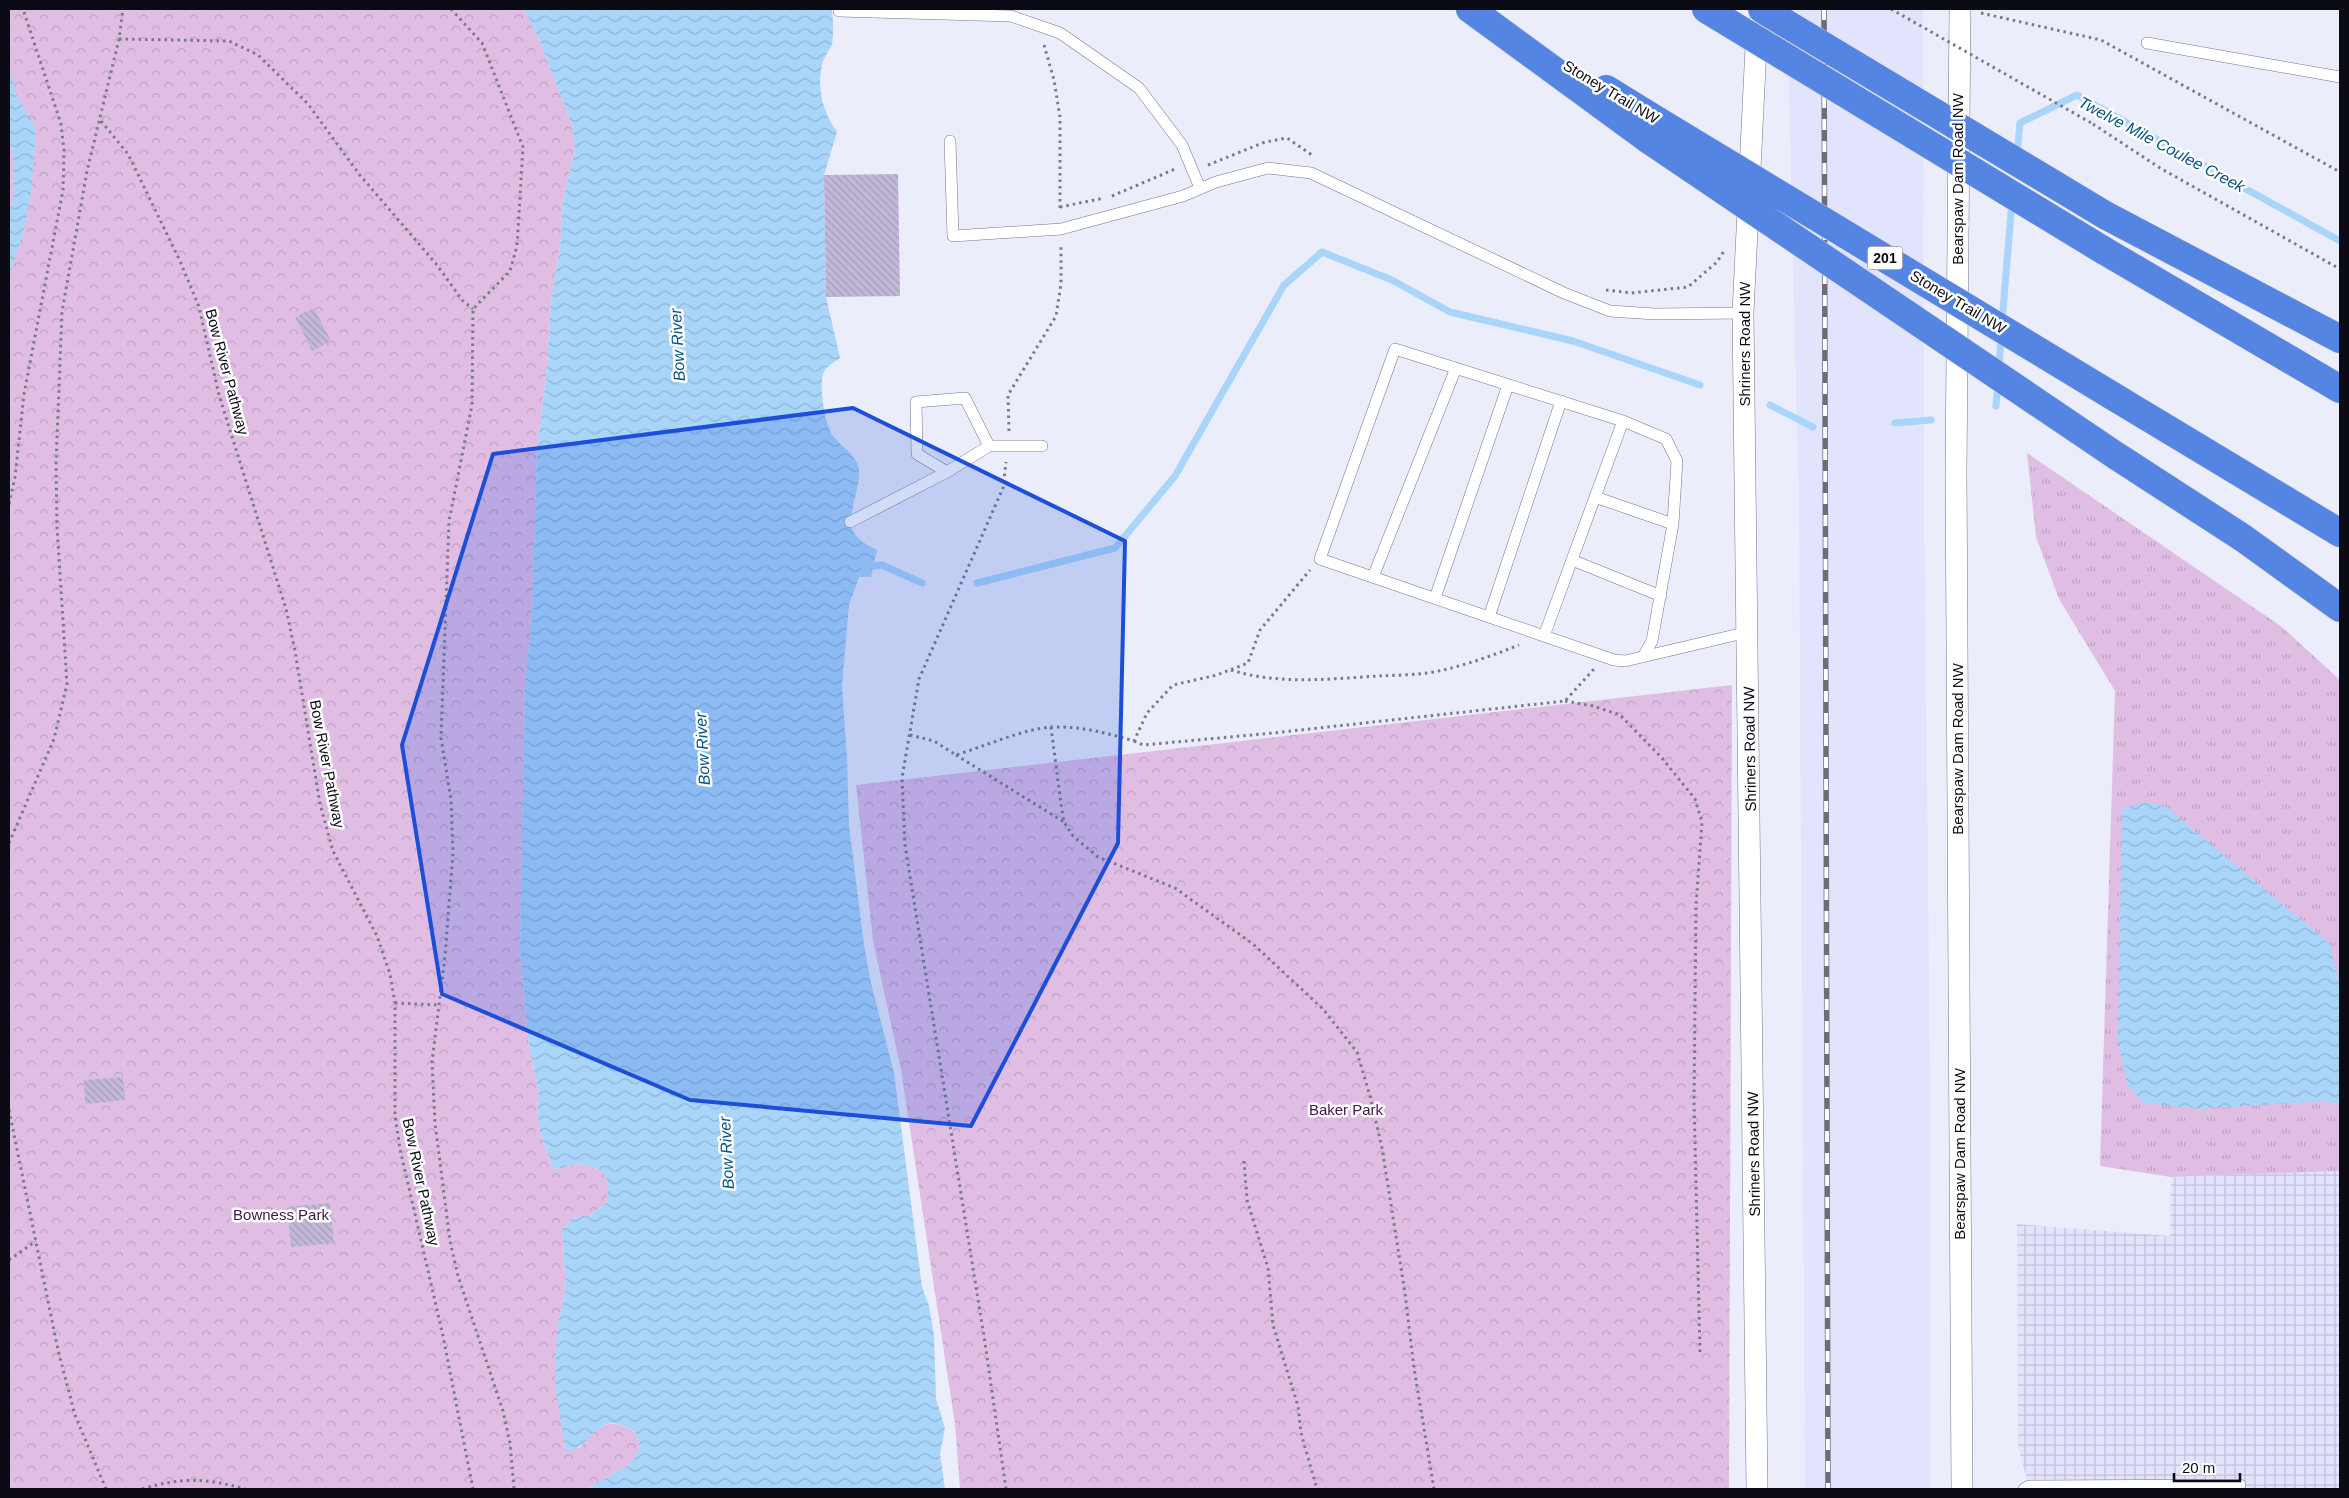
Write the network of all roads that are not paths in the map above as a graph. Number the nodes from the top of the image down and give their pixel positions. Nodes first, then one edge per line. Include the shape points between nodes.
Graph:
1 (1471, 9) edge
2 (1706, 9) edge
3 (1757, 9) edge
4 (1762, 9) edge
5 (1966, 10) edge
6 (839, 11) dead end
7 (2147, 43) dead end
8 (2340, 77) edge
9 (1653, 130) junction
10 (950, 141) dead end
11 (1200, 188) junction
12 (1743, 313) junction
13 (2340, 339) edge
14 (1456, 368) junction
15 (1508, 385) junction
16 (2340, 389) edge
17 (1561, 401) junction
18 (1623, 421) junction
19 (989, 446) junction
20 (1042, 446) dead end
21 (947, 472) junction
22 (1595, 497) junction
23 (850, 522) dead end
24 (1673, 524) junction
25 (2340, 533) edge
26 (1572, 560) junction
27 (1373, 577) junction
28 (1661, 596) junction
29 (1435, 598) junction
30 (2340, 608) edge
31 (1489, 617) junction
32 (1748, 632) junction
33 (1544, 636) junction
34 (1643, 657) junction
35 (2240, 1486) dead end
36 (1757, 1489) edge
37 (1962, 1489) edge
38 (2024, 1489) edge

1 - 9 highway, Stoney Trail NW / 201
2 - 16 highway, bridge
3 - 12 street, Shriners Road NW
4 - 13 highway, bridge via 2105,215
5 - 37 street, Bearspaw Dam Road NW via 1956,471
6 - 11 lane via 1011,16 1060,33 1139,88 1182,145
7 - 8 lane
9 - 25 highway, Stoney Trail NW / 201, bridge via 2111,395
9 - 30 highway, bridge via 2115,455 2243,538
10 - 11 lane via 952,236 1061,229 1183,196
11 - 12 lane via 1268,168 1311,173 1564,293 1610,311
12 - 32 street, Shriners Road NW
14 - 15 lane
14 - 27 lane
14 - 27 lane via 1395,350 1320,559
15 - 17 lane
15 - 29 lane
17 - 18 lane
17 - 31 lane
18 - 22 lane
18 - 24 lane via 1666,439 1677,460
19 - 20 lane
19 - 21 lane
19 - 21 lane via 964,398 916,402 917,454
21 - 23 lane
22 - 24 lane
22 - 26 lane
24 - 28 lane
26 - 28 lane
26 - 33 lane
27 - 29 lane
28 - 34 lane via 1652,641
29 - 31 lane
31 - 33 lane
32 - 34 lane
32 - 36 street, Shriners Road NW
33 - 34 lane via 1624,661
35 - 38 lane via 2029,1486

